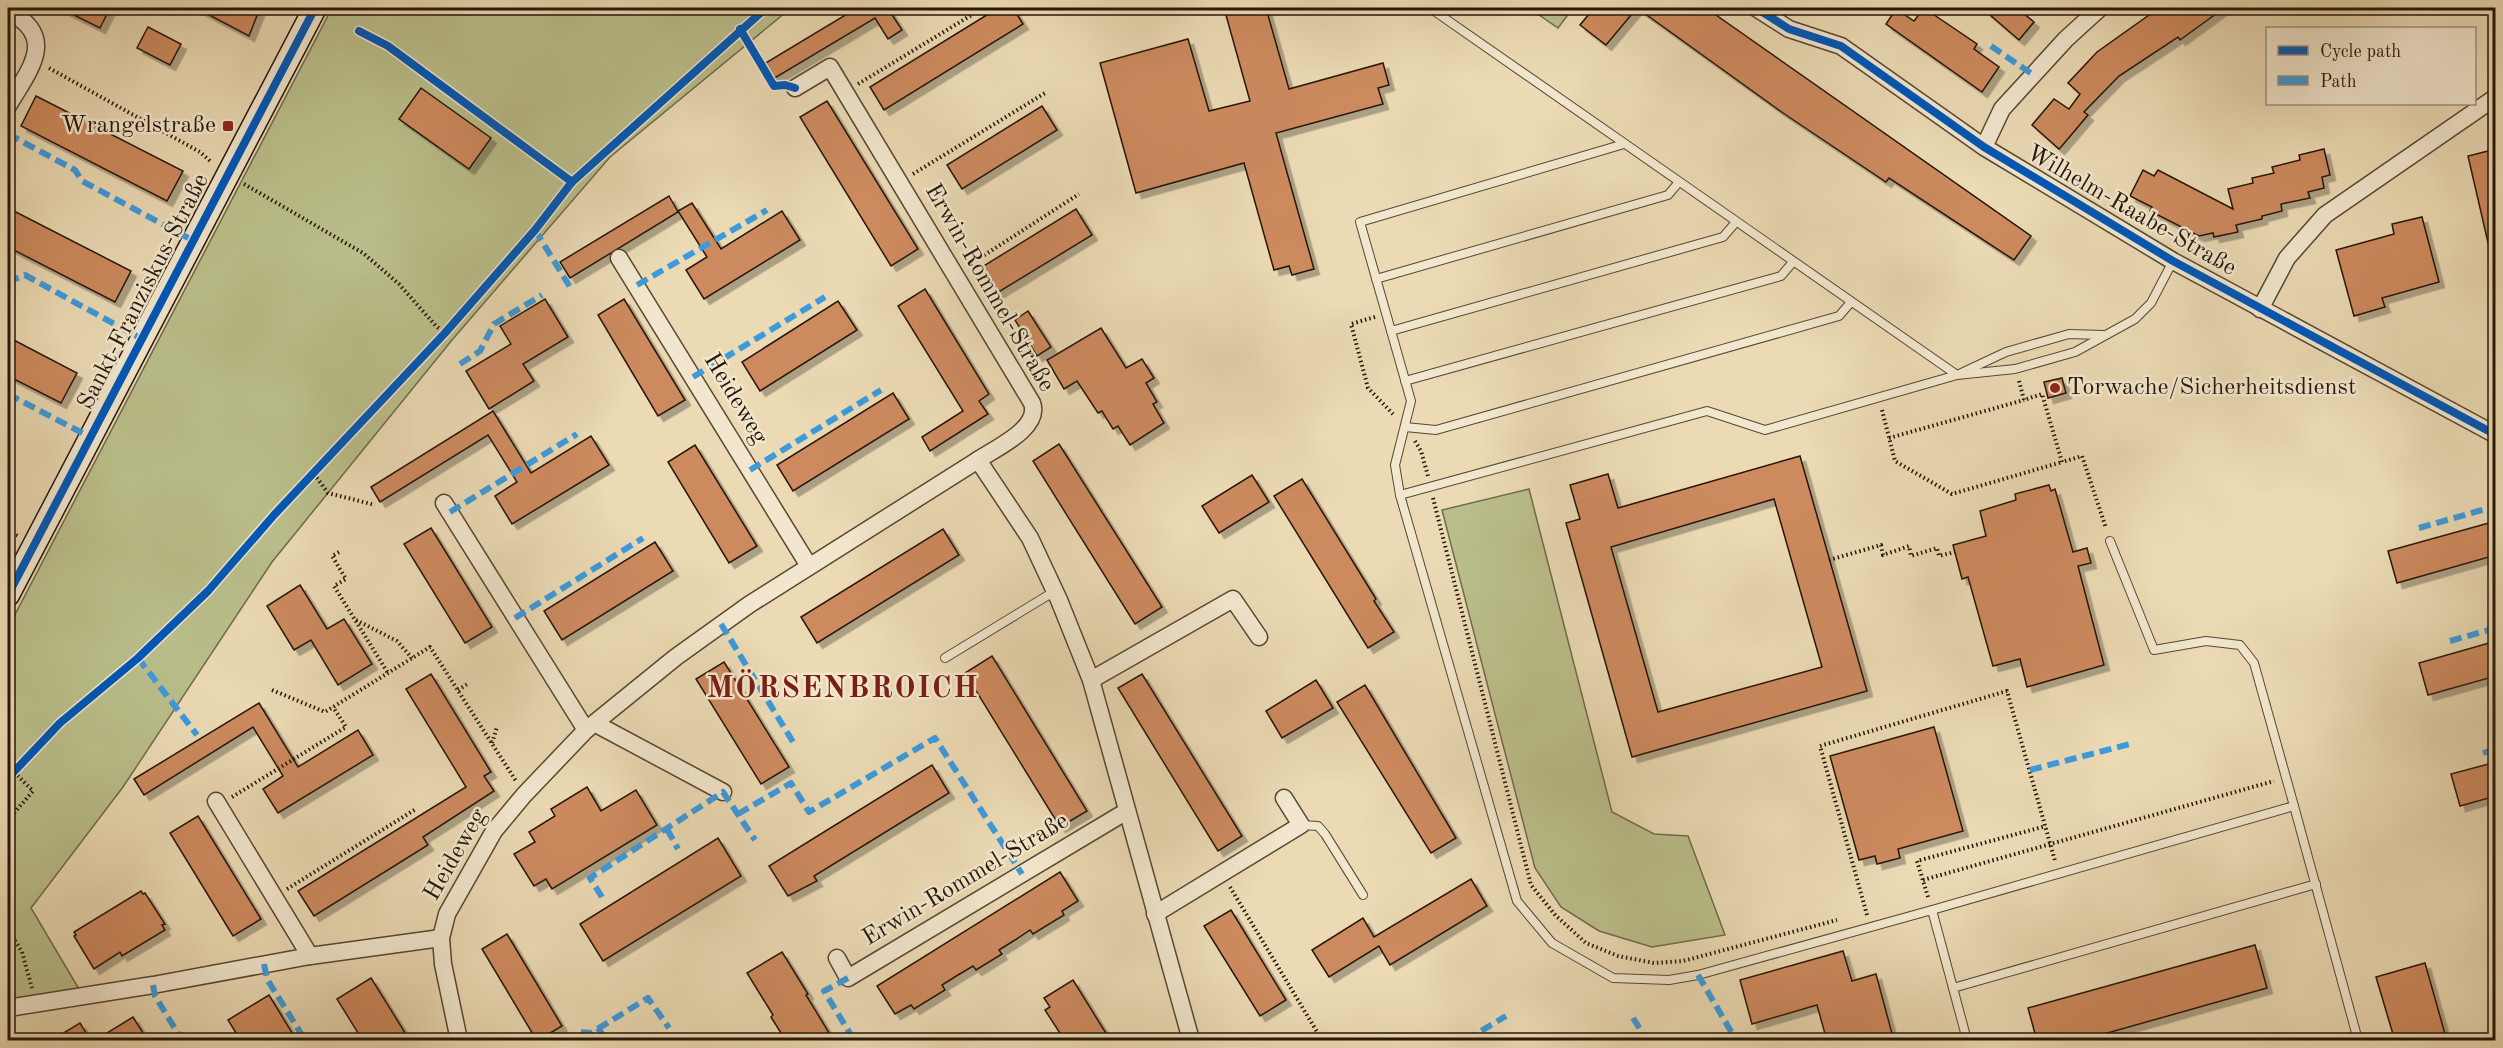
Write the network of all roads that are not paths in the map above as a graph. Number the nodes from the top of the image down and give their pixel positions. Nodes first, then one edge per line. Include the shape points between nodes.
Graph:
1 (315, 8) edge
2 (1430, 8) edge
3 (1756, 8) edge
4 (2100, 8) edge
5 (8, 11) edge
6 (795, 88) dead end
7 (2496, 97) edge
8 (8, 106) edge
9 (1624, 144) junction
10 (1984, 147) junction
11 (1679, 182) junction
12 (1736, 222) junction
13 (619, 258) dead end
14 (2173, 261) junction
15 (1793, 262) junction
16 (1376, 279) junction
17 (1851, 302) junction
18 (2260, 309) junction
19 (1391, 331) junction
20 (2103, 335) junction
21 (1957, 375) junction
22 (1405, 381) junction
23 (1405, 427) junction
24 (2496, 435) edge
25 (978, 460) junction
26 (1400, 495) junction
27 (444, 503) dead end
28 (2110, 541) road end
29 (809, 566) junction
30 (1055, 591) junction
31 (8, 595) edge
32 (1259, 637) dead end
33 (945, 658) dead end
34 (1091, 680) junction
35 (591, 727) junction
36 (723, 792) dead end
37 (1284, 798) dead end
38 (218, 803) road end
39 (2294, 806) junction
40 (1127, 811) junction
41 (1301, 825) junction
42 (2316, 884) junction
43 (1363, 895) dead end
44 (1932, 910) junction
45 (1155, 914) junction
46 (441, 938) junction
47 (310, 956) junction
48 (837, 958) dead end
49 (1953, 988) junction
50 (8, 1008) edge
51 (459, 1041) edge
52 (1191, 1041) edge
53 (1967, 1041) edge
54 (2358, 1041) edge

1 - 31 main road, Sankt-Franziskus-Straße
2 - 9 lane
3 - 10 street, Wilhelm-Raabe-Straße via 1789,29 1841,46
4 - 10 street via 2002,109
5 - 8 street via 23,19 36,40 35,61
6 - 25 street, Erwin-Rommel-Straße via 830,67 1034,407 1028,426
7 - 18 street via 2325,215 2288,258
9 - 11 lane
9 - 16 lane via 1360,222
10 - 14 street, Wilhelm-Raabe-Straße
11 - 12 lane
11 - 16 lane via 1668,195
12 - 15 lane
12 - 19 lane via 1723,237
13 - 29 street, Heideweg
14 - 18 street, Wilhelm-Raabe-Straße
14 - 20 lane via 2151,303 2120,329
15 - 17 lane
15 - 22 lane via 1781,276
16 - 19 lane
17 - 21 lane
17 - 23 lane via 1839,316 1436,430
18 - 24 street, Wilhelm-Raabe-Straße
19 - 22 lane
20 - 21 lane via 2075,352 2015,369
20 - 21 lane via 2069,333 2006,352
21 - 26 lane via 1765,430 1707,411
22 - 23 lane via 1411,401
23 - 26 lane via 1395,465
25 - 29 street, Heideweg
25 - 30 street via 1030,538
26 - 44 lane via 1517,901 1552,943 1613,978 1669,980
27 - 35 street via 554,692
28 - 39 lane via 2154,650 2206,641 2240,645 2254,663
29 - 35 street, Heideweg via 676,657
30 - 33 lane
30 - 34 street
32 - 34 street via 1233,599
34 - 40 street
35 - 36 street
35 - 46 street, Heideweg via 494,831 447,914
37 - 41 street
38 - 47 street
39 - 42 lane
39 - 44 lane
40 - 45 street
40 - 48 street, Erwin-Rommel-Straße via 849,978
41 - 43 lane via 1318,826
41 - 45 street
42 - 49 lane
42 - 54 lane
44 - 49 lane
45 - 52 street
46 - 47 street, Heideweg
46 - 51 street
47 - 50 street, Heideweg
49 - 53 lane

